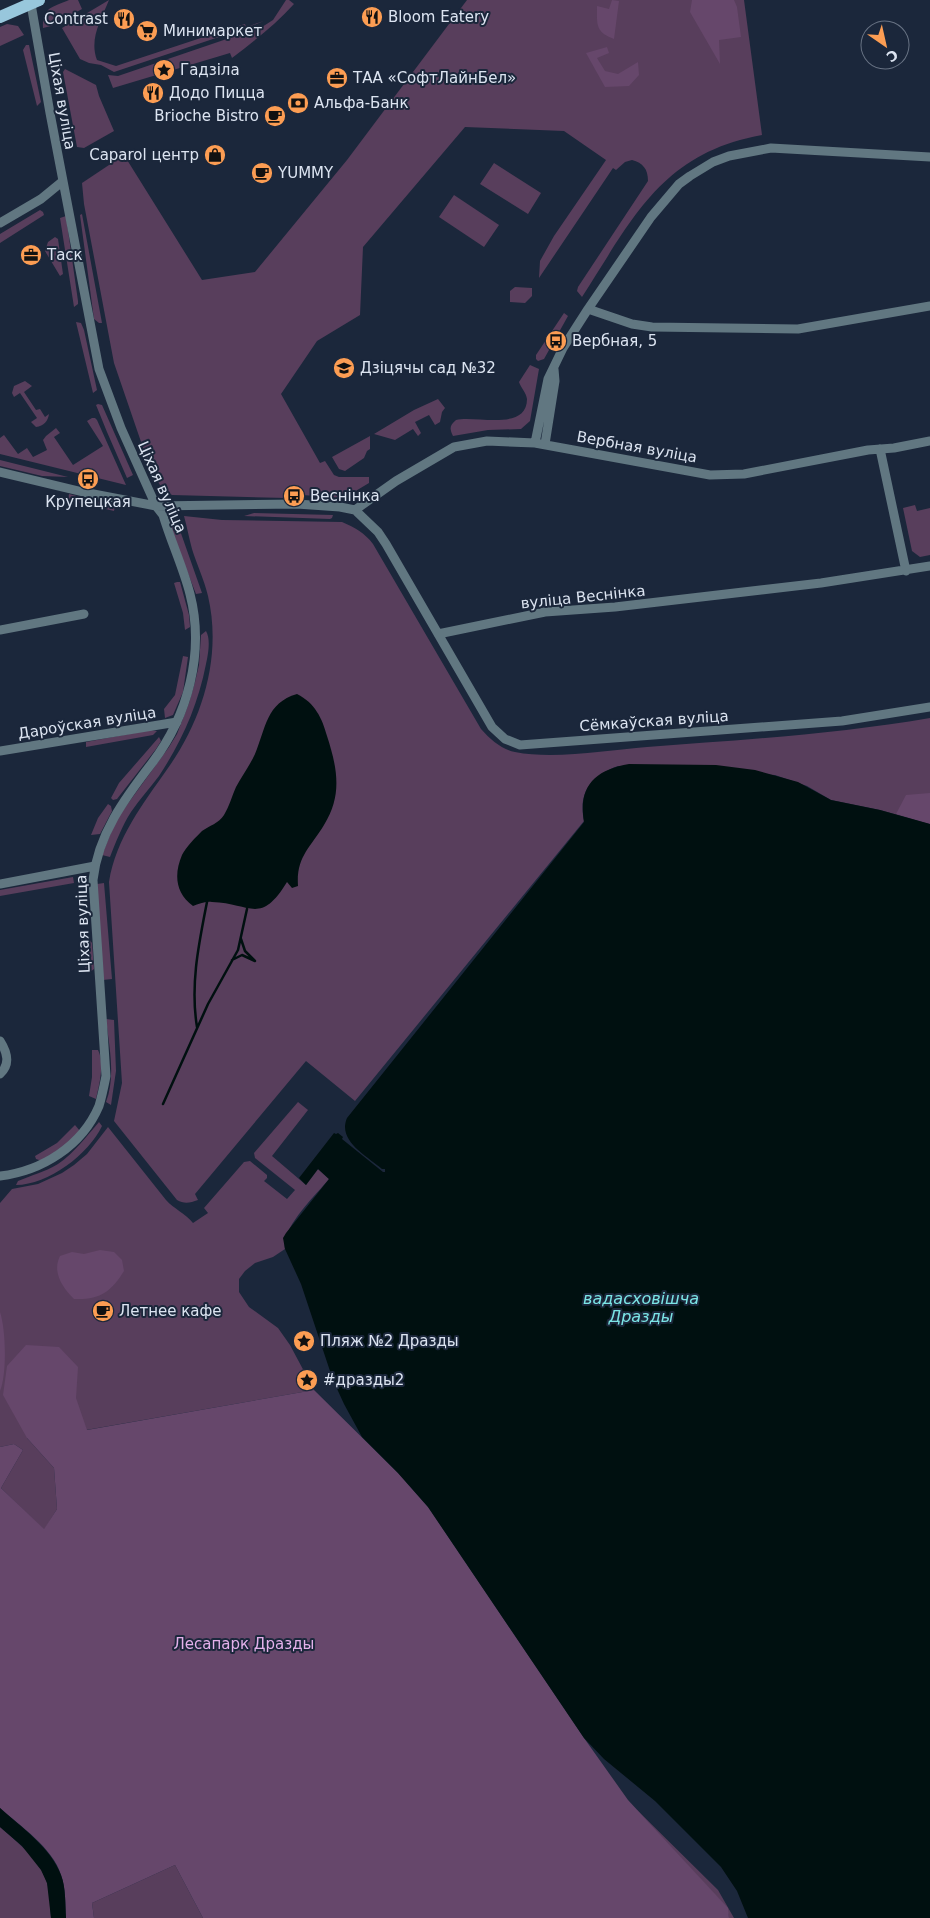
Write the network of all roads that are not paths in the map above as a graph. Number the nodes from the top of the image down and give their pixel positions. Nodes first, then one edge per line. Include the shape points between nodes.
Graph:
1 (35, 2) edge
2 (0, 17) edge
3 (930, 157) edge
4 (63, 180) junction
5 (0, 223) edge
6 (930, 306) edge
7 (588, 309) junction
8 (554, 369) junction
9 (930, 441) edge
10 (535, 443) junction
11 (545, 444) junction
12 (880, 449) junction
13 (0, 472) edge
14 (156, 506) junction
15 (355, 510) junction
16 (930, 566) edge
17 (906, 571) junction
18 (84, 614) dead end
19 (0, 630) edge
20 (438, 634) junction
21 (930, 707) edge
22 (178, 722) junction
23 (0, 751) edge
24 (95, 866) junction
25 (0, 884) edge
26 (0, 1041) edge
27 (0, 1074) edge
28 (0, 1176) edge

1 - 2 main road
1 - 4 street, Ціхая вуліца
3 - 7 street via 771,148 713,162 690,176 666,198
4 - 5 street via 41,199
4 - 14 street, Ціхая вуліца via 99,369
6 - 7 street via 778,330 652,327 632,324
7 - 8 street via 563,348
8 - 10 street via 544,394
8 - 11 street
9 - 12 street, Вербная вуліца
10 - 11 street, Вербная вуліца
10 - 15 street, Вербная вуліца via 487,441 454,447
11 - 12 street, Вербная вуліца via 710,475 744,474
12 - 17 street
13 - 14 street
14 - 15 street via 297,504
14 - 22 street, Ціхая вуліца via 163,515 186,580 196,632 191,679
15 - 20 street via 378,532
16 - 17 street, вуліца Веснінка
17 - 20 street, вуліца Веснінка via 821,584 545,612
18 - 19 street
20 - 21 street, Сёмкаўская вуліца via 492,727 505,739 520,745 842,721
22 - 23 street, Дароўская вуліца
22 - 24 street, Ціхая вуліца via 163,749 120,807
24 - 25 street
24 - 28 street, Ціхая вуліца via 93,880 106,1076 100,1104 83,1131 66,1149 38,1167
26 - 27 street via 8,1062

